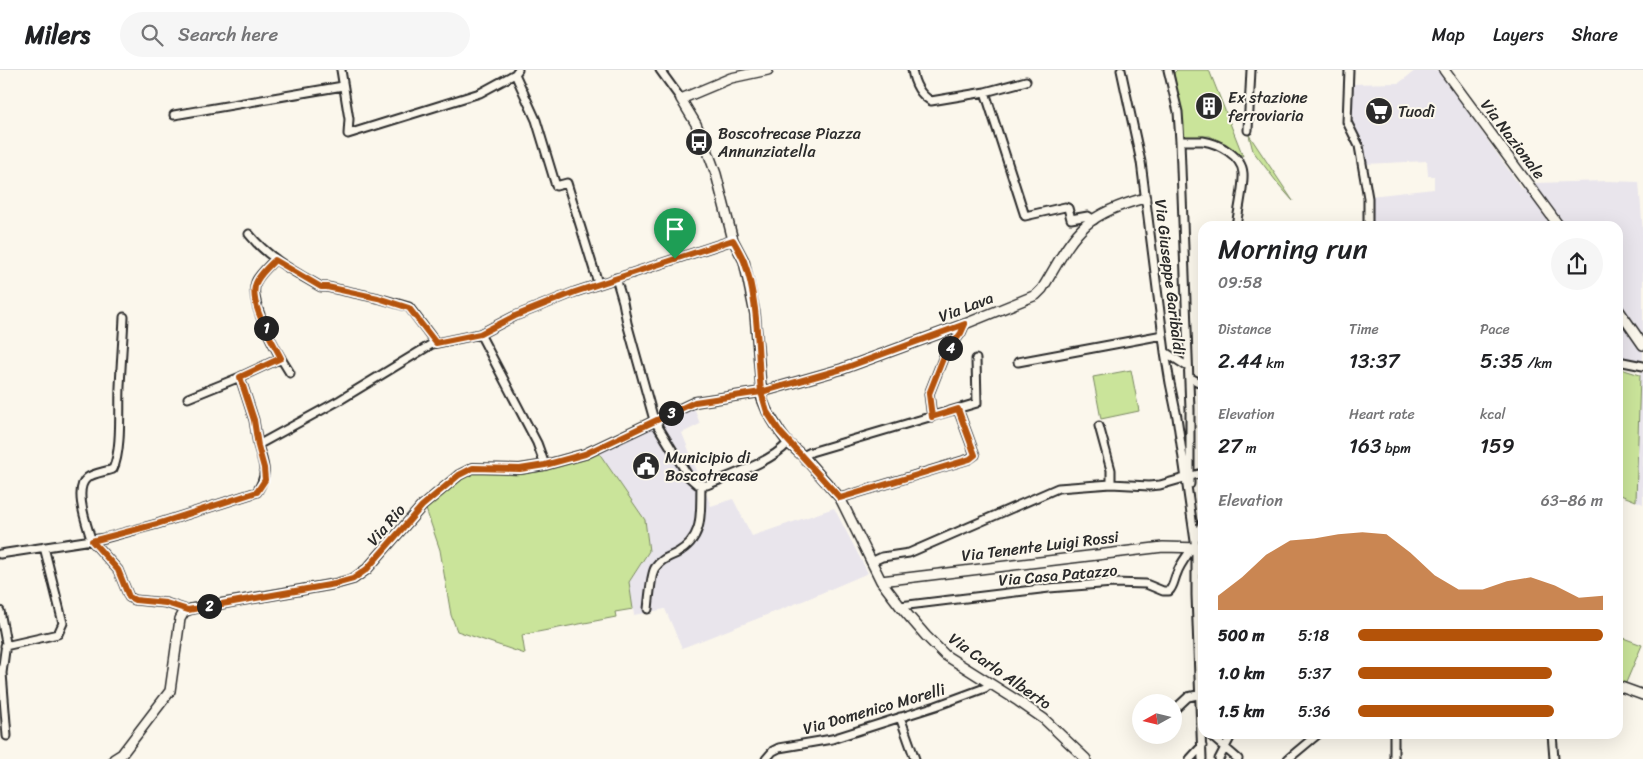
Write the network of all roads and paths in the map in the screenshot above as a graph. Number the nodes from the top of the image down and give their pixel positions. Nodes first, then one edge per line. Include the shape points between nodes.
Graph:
1 (341, 70) edge
2 (660, 70) edge
3 (768, 70) edge
4 (912, 70) edge
5 (1121, 70) edge
6 (1168, 70) edge
7 (1251, 70) edge
8 (1349, 70) edge
9 (1444, 70) edge
10 (517, 72) edge
11 (1026, 81) dead end
12 (343, 86) junction
13 (985, 92) junction
14 (681, 99) junction
15 (174, 115) dead end
16 (1248, 130) dead end
17 (1180, 141) junction
18 (1145, 198) junction
19 (1094, 220) junction
20 (1237, 221) edge
21 (1368, 221) edge
22 (1555, 221) edge
23 (249, 234) dead end
24 (733, 240) junction
25 (275, 260) junction
26 (616, 278) junction
27 (598, 284) junction
28 (1623, 316) edge
29 (124, 317) dead end
30 (965, 324) junction
31 (480, 334) junction
32 (1163, 335) junction
33 (436, 343) junction
34 (1643, 345) edge
35 (1165, 352) junction
36 (281, 358) junction
37 (976, 359) dead end
38 (1018, 362) dead end
39 (1623, 362) edge
40 (1643, 366) edge
41 (1188, 367) junction
42 (290, 373) dead end
43 (240, 377) junction
44 (1189, 377) junction
45 (1198, 382) edge
46 (761, 392) junction
47 (188, 398) dead end
48 (958, 409) junction
49 (932, 417) junction
50 (654, 420) junction
51 (1099, 426) dead end
52 (788, 443) junction
53 (258, 446) junction
54 (802, 456) junction
55 (545, 465) junction
56 (1198, 473) edge
57 (1188, 477) junction
58 (1111, 484) junction
59 (701, 485) junction
60 (840, 498) junction
61 (92, 540) junction
62 (1196, 546) edge
63 (44, 547) junction
64 (0, 554) edge
65 (871, 562) junction
66 (881, 580) junction
67 (900, 606) junction
68 (648, 609) dead end
69 (188, 610) junction
70 (0, 611) edge
71 (1198, 635) edge
72 (5, 646) junction
73 (990, 684) junction
74 (1623, 688) edge
75 (1198, 695) edge
76 (1643, 696) edge
77 (1182, 703) edge
78 (900, 717) junction
79 (7, 736) dead end
80 (1202, 739) edge
81 (1215, 739) edge
82 (1230, 739) edge
83 (1312, 739) edge
84 (1394, 739) edge
85 (1552, 739) edge
86 (1202, 746) junction
87 (1225, 748) junction
88 (114, 759) edge
89 (766, 759) edge
90 (915, 759) edge
91 (1086, 759) edge
92 (1190, 759) edge
93 (1202, 759) edge
94 (1219, 759) edge
95 (1238, 759) edge
96 (1288, 759) edge
97 (1394, 759) edge
98 (1554, 759) edge

1 - 12 street
2 - 14 street
3 - 14 street via 731,78
4 - 13 street via 914,81 930,101
5 - 18 street, Via Giuseppe Garibaldi via 1141,162
6 - 17 street via 1178,112
7 - 16 street
8 - 21 street via 1347,122 1358,146 1368,198
9 - 22 street, Via Nazionale
10 - 12 street via 480,93 348,134 349,119
10 - 27 street via 556,186 567,183
11 - 13 street
12 - 15 street
13 - 19 street via 1025,216 1065,207 1071,219 1088,216
14 - 24 street, Via Carlo Alberto via 696,124 713,166
17 - 20 street via 1214,144 1241,164 1244,173
17 - 41 street
18 - 19 street, Via Lava via 1124,203
18 - 32 street, Via Giuseppe Garibaldi
19 - 30 street, Via Lava via 1073,240 1036,295
23 - 25 street
24 - 26 street
24 - 46 street, Via Carlo Alberto via 744,261 755,314
25 - 33 street via 321,287 378,298 409,308
25 - 36 street via 257,280 255,294 256,305
26 - 27 street
26 - 50 street
27 - 31 street via 515,316
28 - 34 street
29 - 61 street via 116,464 113,469 87,477 81,486 81,503
30 - 46 street, Via Lava via 842,369
30 - 49 street via 944,356 929,394
31 - 33 street
31 - 55 street via 537,443
32 - 35 street, Via Giuseppe Garibaldi
32 - 38 street
33 - 53 street
35 - 41 street
35 - 57 street, Via Giuseppe Garibaldi
36 - 42 street
36 - 43 street
37 - 48 street via 977,403
39 - 40 street
41 - 44 street
43 - 47 street
43 - 53 street via 254,420
44 - 45 street
44 - 57 street
46 - 50 street, Via Rio via 695,402
46 - 52 street, Via Carlo Alberto via 767,412
48 - 49 street
48 - 60 street via 975,455 970,459
49 - 54 street
50 - 55 street, Via Rio via 585,454
50 - 59 street via 689,478
51 - 58 street via 1111,470
52 - 54 street, Via Carlo Alberto
52 - 59 street via 769,457
53 - 61 street via 265,480 257,492 157,524
54 - 60 street, Via Carlo Alberto
55 - 69 street, Via Rio via 520,469 473,468 459,475 422,506 367,569 353,579
56 - 57 street
57 - 58 street via 1160,485
57 - 62 street
58 - 65 street via 1058,488 909,553
59 - 68 street via 696,537 664,558 654,569
60 - 65 street, Via Carlo Alberto
61 - 63 street
61 - 69 street via 118,570 129,597
62 - 66 street, Via Tenente Luigi Rossi via 1163,547
62 - 67 street, Via Casa Patazzo via 1180,565 1169,591 1146,584 1113,583
62 - 71 street
63 - 64 street
63 - 72 street via 63,623 58,634
65 - 66 street, Via Carlo Alberto
66 - 67 street, Via Carlo Alberto
67 - 73 street, Via Carlo Alberto via 945,655
69 - 88 street via 180,619 170,691 122,754
70 - 72 street
72 - 79 street via 2,672
73 - 78 street, Via Domenico Morelli via 968,695
73 - 91 street, Via Carlo Alberto via 1044,719
74 - 76 street
75 - 77 street
78 - 89 street, Via Domenico Morelli via 832,739 779,748
78 - 90 street
80 - 86 street
81 - 87 street
82 - 87 street
83 - 96 street
84 - 97 street
85 - 98 street
86 - 92 street
86 - 93 street
87 - 94 street
87 - 95 street

